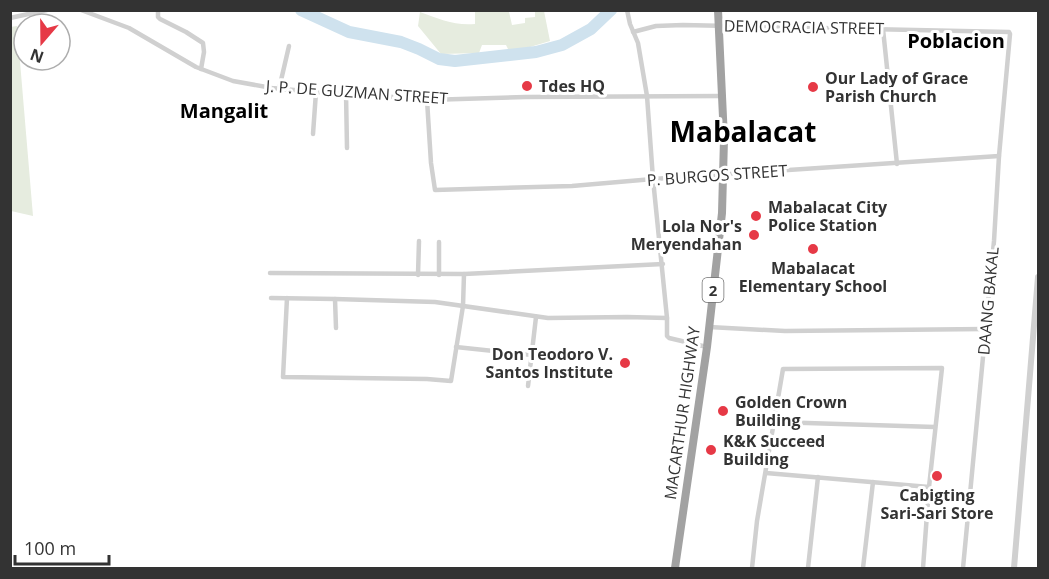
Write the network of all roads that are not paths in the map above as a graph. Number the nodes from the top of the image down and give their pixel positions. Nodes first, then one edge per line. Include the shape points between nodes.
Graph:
1 (47, 10) edge
2 (81, 10) edge
3 (158, 10) edge
4 (627, 10) edge
5 (718, 10) edge
6 (10, 18) edge
7 (719, 26) junction
8 (883, 29) junction
9 (633, 32) junction
10 (1010, 34) joint
11 (289, 46) dead end
12 (201, 69) junction
13 (279, 89) junction
14 (316, 92) junction
15 (346, 93) junction
16 (647, 96) junction
17 (721, 96) junction
18 (427, 100) junction
19 (314, 134) dead end
20 (347, 148) dead end
21 (999, 156) junction
22 (897, 164) junction
23 (724, 174) junction
24 (653, 179) junction
25 (419, 241) dead end
26 (439, 242) dead end
27 (663, 264) junction
28 (270, 273) dead end
29 (464, 274) junction
30 (418, 275) junction
31 (439, 275) junction
32 (1038, 277) edge
33 (271, 298) dead end
34 (287, 298) junction
35 (336, 299) junction
36 (463, 306) junction
37 (536, 317) junction
38 (668, 318) junction
39 (709, 327) junction
40 (336, 328) dead end
41 (985, 329) junction
42 (456, 347) junction
43 (707, 347) junction
44 (532, 355) junction
45 (528, 386) dead end
46 (775, 422) junction
47 (935, 427) junction
48 (766, 473) junction
49 (818, 477) junction
50 (873, 482) junction
51 (929, 487) junction
52 (675, 568) edge
53 (752, 568) edge
54 (808, 568) edge
55 (863, 568) edge
56 (923, 568) edge
57 (963, 568) edge
58 (1014, 568) edge

1 - 6 street
2 - 12 street, J. P. DE GUZMAN STREET via 129,28
3 - 12 street via 160,19 203,43
4 - 9 street
5 - 7 highway, MACARTHUR HIGHWAY / 2
7 - 8 street, DEMOCRACIA STREET
7 - 9 street, DEMOCRACIA STREET via 656,26
7 - 17 highway, MACARTHUR HIGHWAY / 2
8 - 10 street, DEMOCRACIA STREET
8 - 22 street
9 - 16 street
10 - 21 street, DAANG BAKAL
11 - 13 street
12 - 13 street, J. P. DE GUZMAN STREET via 233,81
13 - 14 street, J. P. DE GUZMAN STREET
14 - 15 street, J. P. DE GUZMAN STREET
14 - 19 street
15 - 18 street, J. P. DE GUZMAN STREET
15 - 20 street
16 - 17 street, J. P. DE GUZMAN STREET
16 - 18 street, J. P. DE GUZMAN STREET
16 - 24 street
17 - 23 highway, MACARTHUR HIGHWAY / 2
18 - 24 street, P. BURGOS STREET via 435,190
21 - 22 street, P. BURGOS STREET
21 - 41 street, DAANG BAKAL
22 - 23 street, P. BURGOS STREET
23 - 24 street, P. BURGOS STREET
23 - 39 highway, MACARTHUR HIGHWAY / 2
24 - 27 street
25 - 30 street
26 - 31 street
27 - 29 street
27 - 38 street
28 - 30 street
29 - 31 street
29 - 36 street
30 - 31 street
32 - 58 street
33 - 34 street
34 - 35 street
34 - 42 street via 283,377 451,381
35 - 36 street
35 - 40 street
36 - 37 street
36 - 42 street
37 - 38 street
37 - 44 street
38 - 43 street via 669,338
39 - 41 street via 785,331
39 - 43 highway, MACARTHUR HIGHWAY / 2
41 - 57 street, DAANG BAKAL
42 - 44 street
43 - 52 highway, MACARTHUR HIGHWAY / 2
44 - 45 street
46 - 47 street
46 - 47 street via 783,369 942,368
46 - 48 street
47 - 51 street
48 - 49 street
48 - 53 street
49 - 50 street
49 - 54 street
50 - 51 street
50 - 55 street
51 - 56 street

